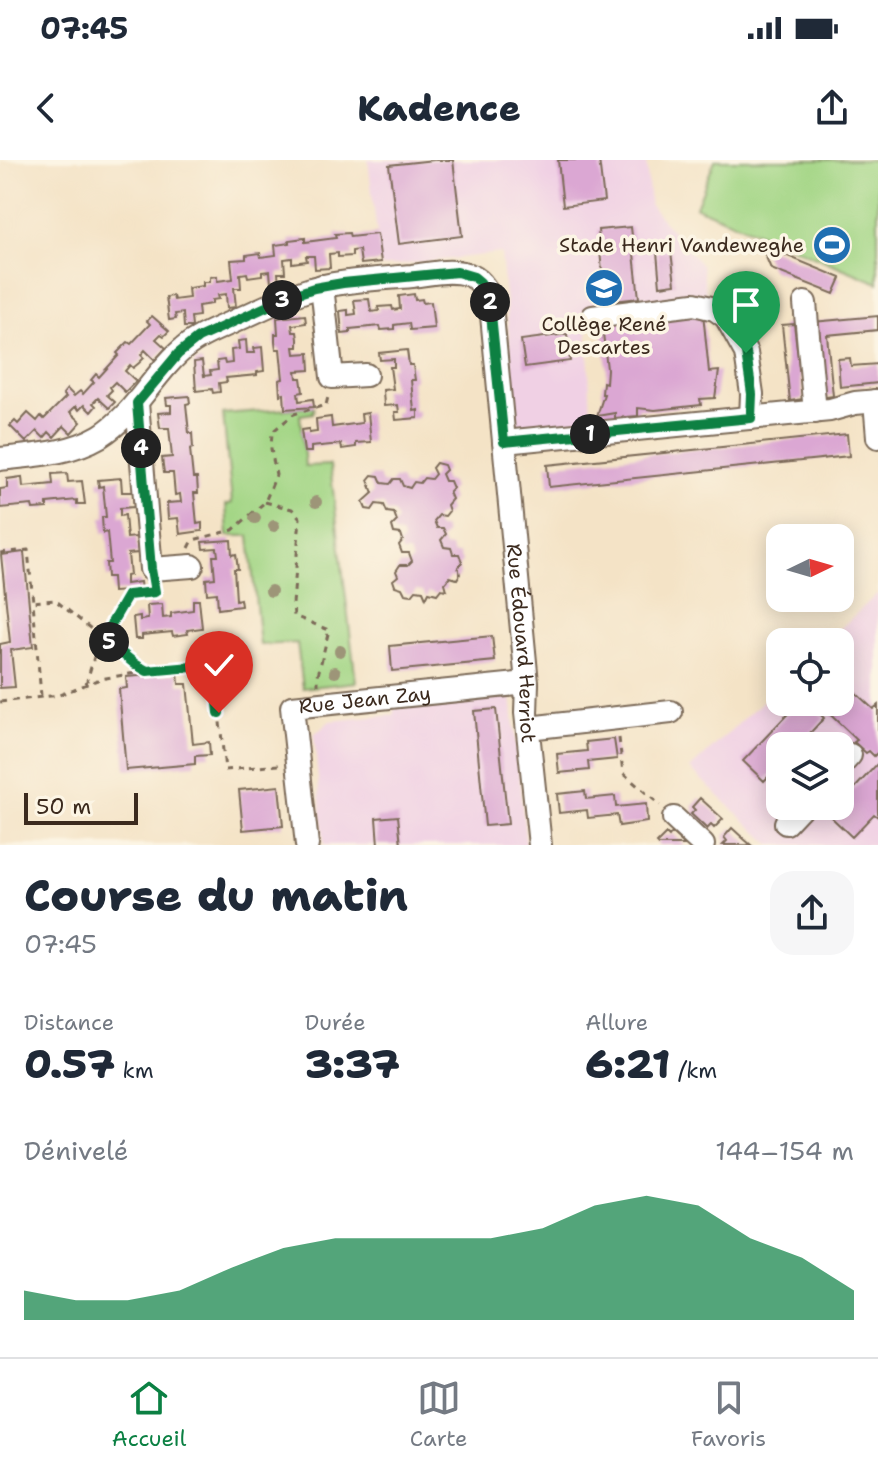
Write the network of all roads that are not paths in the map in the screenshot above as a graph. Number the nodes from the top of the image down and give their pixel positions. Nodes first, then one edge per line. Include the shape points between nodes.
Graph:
1 (322, 286) junction
2 (805, 303) dead end
3 (593, 317) dead end
4 (366, 375) dead end
5 (876, 401) edge
6 (137, 403) junction
7 (815, 412) junction
8 (751, 418) junction
9 (878, 437) edge
10 (504, 442) junction
11 (5, 459) edge
12 (192, 566) dead end
13 (527, 683) junction
14 (671, 712) dead end
15 (528, 728) junction
16 (674, 818) road end
17 (789, 820) edge
18 (786, 823) dead end
19 (307, 845) edge
20 (540, 845) edge
21 (703, 845) edge

1 - 4 street via 332,377
1 - 6 street, Rue Édouard Herriot via 198,338
1 - 10 street, Rue Édouard Herriot via 457,272 480,282 491,305
2 - 7 street
3 - 8 street via 694,304 715,309 726,317 746,353
5 - 7 street
5 - 9 street
6 - 11 street, Rue Édouard Herriot via 107,431 78,447
6 - 12 street via 151,569
7 - 8 street
8 - 10 street
10 - 13 street, Rue Édouard Herriot
13 - 15 street, Rue Édouard Herriot
13 - 19 street, Rue Jean Zay via 292,707
14 - 15 street
15 - 20 street, Rue Édouard Herriot
16 - 21 street
17 - 18 street

